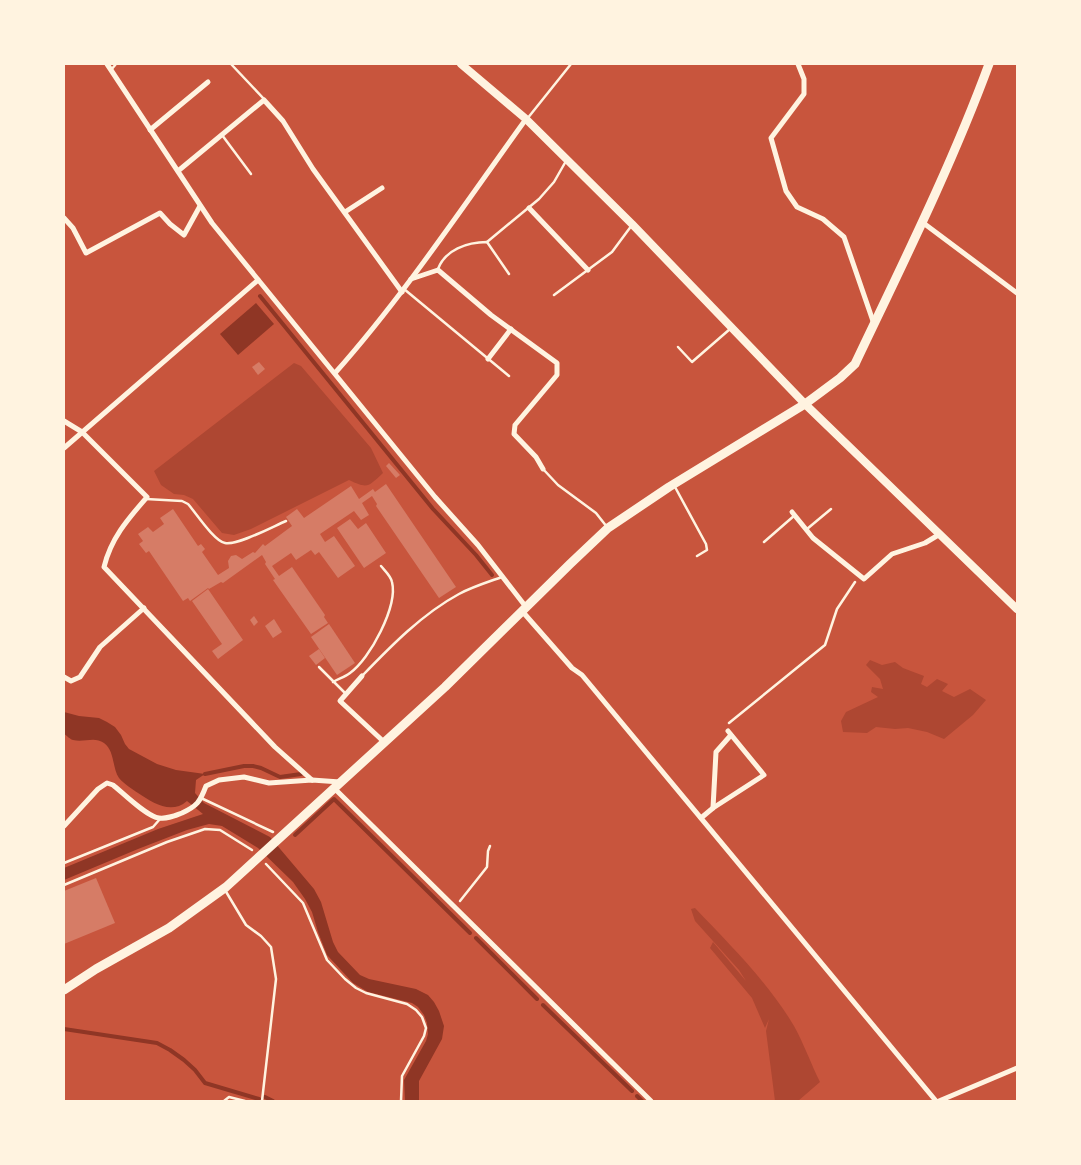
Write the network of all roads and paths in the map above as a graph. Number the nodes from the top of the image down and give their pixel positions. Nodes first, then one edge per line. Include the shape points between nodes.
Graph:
1 (107, 64) edge
2 (116, 64) edge
3 (231, 64) edge
4 (461, 64) edge
5 (571, 64) edge
6 (798, 64) edge
7 (989, 64) edge
8 (111, 70) junction
9 (208, 82) dead end
10 (264, 100) junction
11 (526, 119) junction
12 (150, 130) junction
13 (222, 135) junction
14 (567, 159) junction
15 (178, 171) junction
16 (251, 174) dead end
17 (382, 188) dead end
18 (200, 206) junction
19 (529, 208) junction
20 (344, 212) junction
21 (64, 218) edge
22 (922, 222) junction
23 (632, 224) junction
24 (487, 242) junction
25 (438, 270) junction
26 (588, 270) junction
27 (508, 274) dead end
28 (411, 279) junction
29 (258, 280) junction
30 (403, 290) junction
31 (1017, 293) edge
32 (554, 295) dead end
33 (874, 324) junction
34 (732, 328) junction
35 (511, 329) junction
36 (678, 347) dead end
37 (488, 359) junction
38 (335, 373) junction
39 (509, 376) dead end
40 (805, 404) junction
41 (64, 421) edge
42 (82, 432) junction
43 (64, 448) edge
44 (543, 469) joint
45 (674, 484) junction
46 (145, 499) junction
47 (831, 509) dead end
48 (794, 513) joint
49 (286, 521) dead end
50 (608, 528) junction
51 (806, 530) junction
52 (940, 534) junction
53 (764, 542) dead end
54 (697, 556) dead end
55 (381, 566) dead end
56 (860, 576) junction
57 (503, 577) junction
58 (144, 608) junction
59 (524, 609) junction
60 (1017, 609) edge
61 (319, 667) dead end
62 (362, 676) joint
63 (64, 677) edge
64 (333, 682) junction
65 (346, 694) junction
66 (729, 733) junction
67 (384, 742) junction
68 (312, 780) junction
69 (337, 785) junction
70 (201, 798) junction
71 (713, 808) junction
72 (161, 818) junction
73 (701, 818) junction
74 (64, 826) edge
75 (273, 832) dead end
76 (490, 846) dead end
77 (256, 853) junction
78 (64, 863) edge
79 (64, 885) edge
80 (224, 888) junction
81 (454, 908) junction
82 (64, 990) edge
83 (1017, 1068) edge
84 (224, 1101) edge
85 (245, 1101) edge
86 (262, 1101) edge
87 (401, 1101) edge
88 (651, 1101) edge
89 (938, 1101) edge

1 - 8 street
2 - 8 lane
3 - 10 lane
4 - 11 main road
5 - 11 lane
6 - 33 street via 804,80 804,94 771,138 786,191 797,207 824,219 844,238
7 - 22 main road via 969,118
8 - 12 street
9 - 12 street
10 - 13 street
10 - 20 street via 284,121
11 - 14 main road
11 - 28 street
12 - 15 street
13 - 15 street
13 - 16 lane
14 - 19 lane via 554,182
14 - 23 main road
15 - 18 street
17 - 20 street
18 - 21 street via 184,235 160,212 86,253
18 - 29 street
19 - 24 lane
19 - 26 street
20 - 30 street
22 - 31 street
22 - 33 main road
23 - 26 lane via 619,245
23 - 34 main road
24 - 25 lane via 454,249
24 - 27 lane
25 - 28 street
25 - 35 street
26 - 32 lane
28 - 30 street
29 - 38 street
29 - 42 street
30 - 37 lane
30 - 38 street
33 - 40 main road via 855,364
34 - 36 lane via 692,362
34 - 40 main road
35 - 37 street
35 - 44 street via 557,363 557,375 515,425 514,434
37 - 39 lane
38 - 57 street
40 - 45 main road
40 - 52 main road
41 - 42 street
42 - 43 street
42 - 46 street via 147,496
44 - 50 lane via 558,485 596,513
45 - 50 main road
45 - 54 lane via 706,544 707,550
46 - 49 lane via 188,504 217,539 225,543 237,542
46 - 58 street via 121,527 104,567
47 - 51 lane
48 - 51 street
48 - 53 lane
50 - 59 main road
51 - 56 street
52 - 56 street via 925,543 892,554 864,579
52 - 60 main road
55 - 64 lane via 392,580 393,599 386,622 368,654 351,673
56 - 66 path via 837,608 825,646 730,721 727,726
57 - 59 street
57 - 62 lane via 465,591 440,606 389,648
58 - 63 street via 100,647 80,677 71,681
58 - 68 street via 275,747
59 - 67 main road
59 - 73 street
61 - 64 lane
62 - 65 street
64 - 65 lane
65 - 67 street via 340,702
66 - 71 street via 716,752
66 - 71 street via 764,775
67 - 69 main road
68 - 69 street
68 - 70 street via 270,783 244,777 219,780 206,786
69 - 77 main road
69 - 81 street
70 - 72 street via 194,808 171,818
70 - 75 lane
71 - 73 street
72 - 74 street via 147,812 107,783
72 - 78 lane via 153,826
73 - 89 street
76 - 81 path via 487,867
77 - 79 path via 220,830 205,829
77 - 80 main road
77 - 87 path via 303,903 327,960 345,979 366,993 407,1004 422,1017 426,1028 402,1076
80 - 82 main road via 169,928
80 - 86 lane via 246,925 271,947 276,979
81 - 88 street
83 - 89 street
84 - 85 lane via 229,1097

